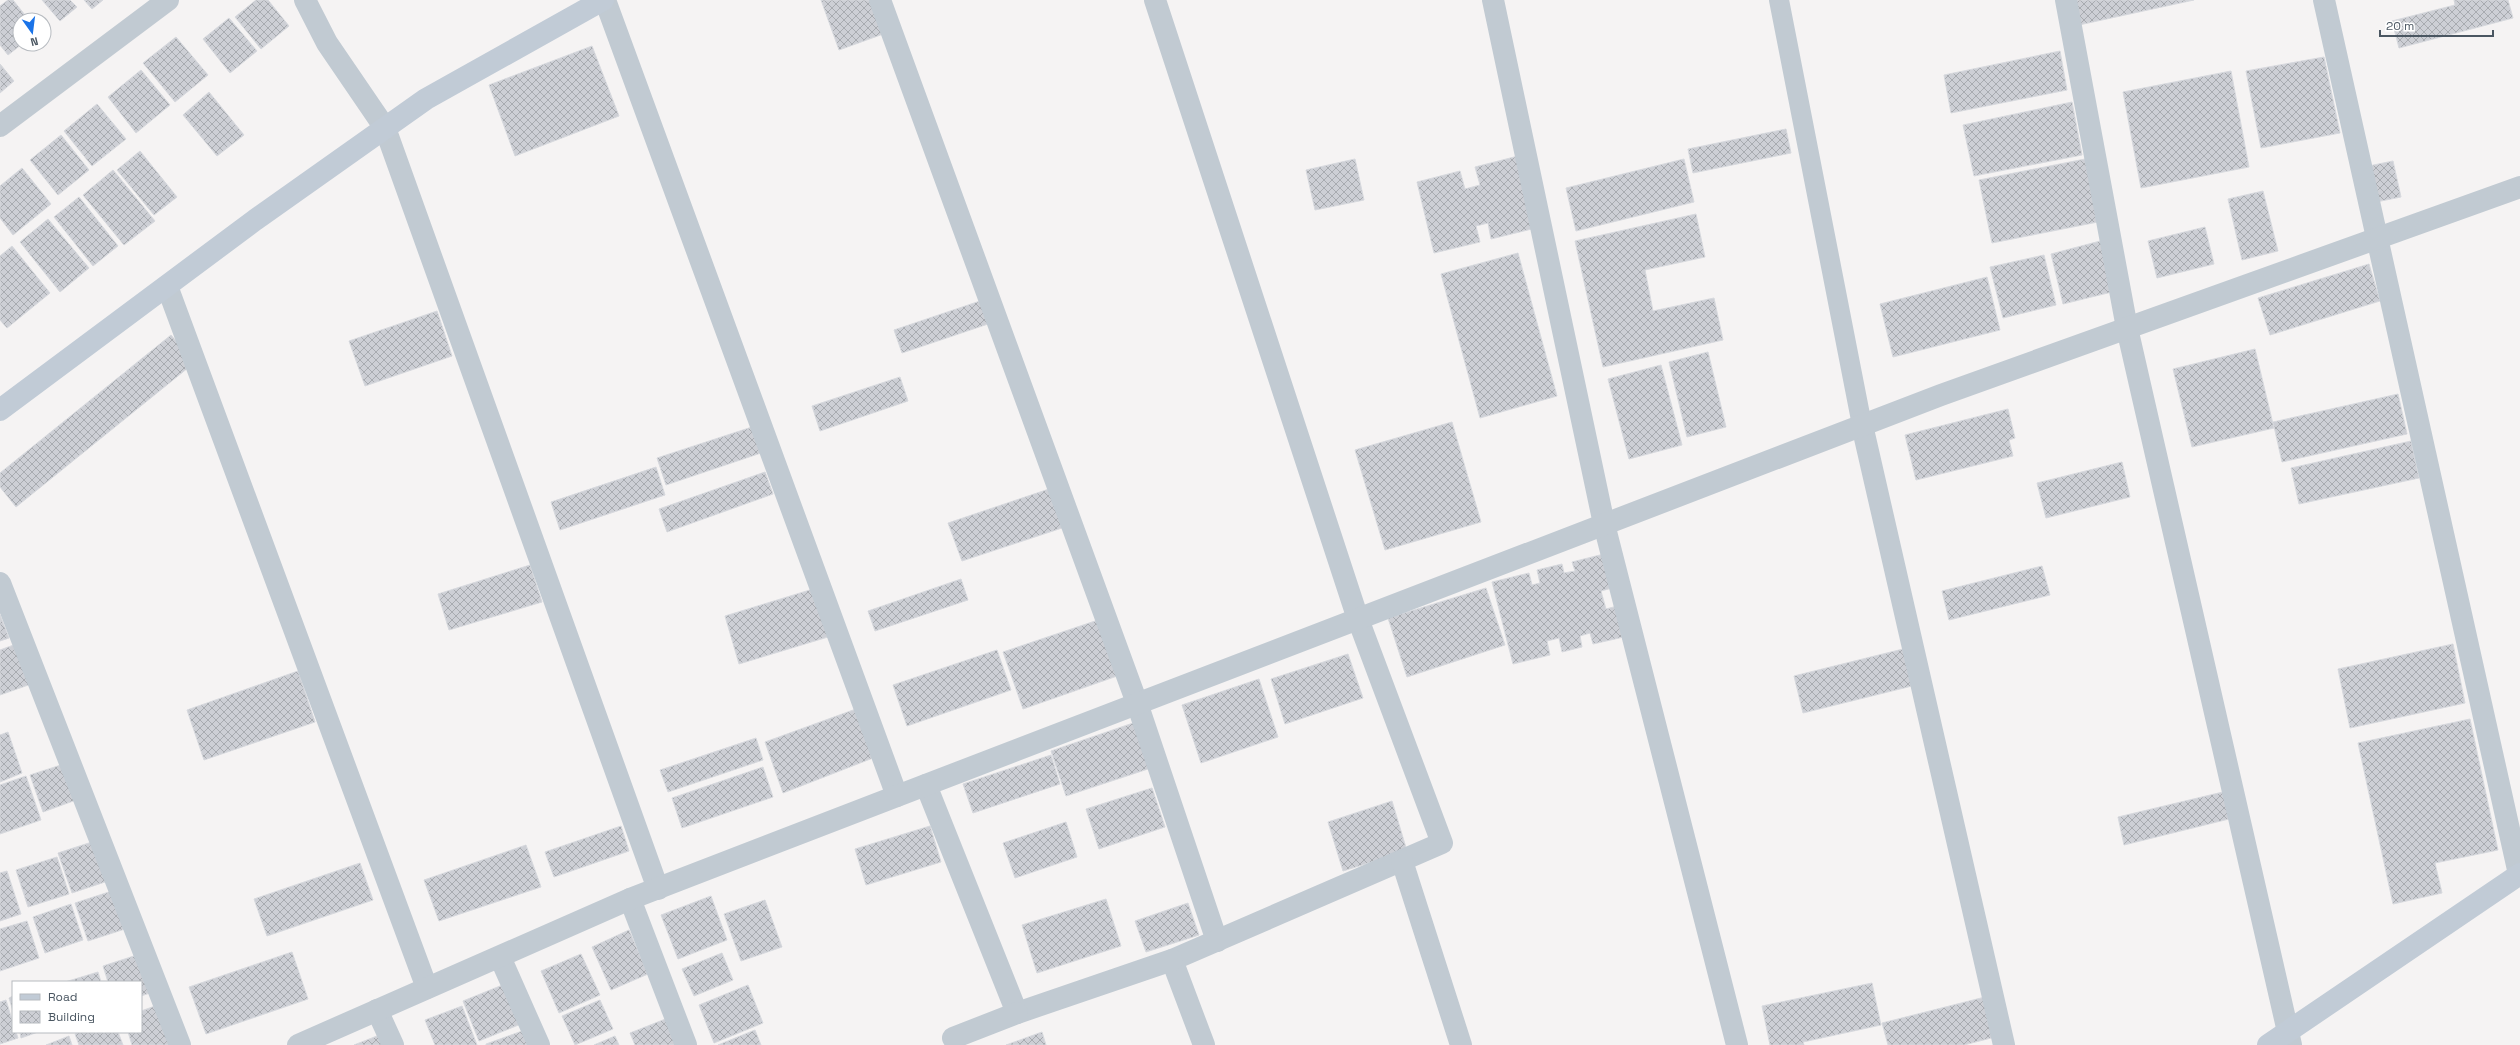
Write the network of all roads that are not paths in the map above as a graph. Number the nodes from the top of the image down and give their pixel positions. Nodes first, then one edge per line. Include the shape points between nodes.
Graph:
1 (168, 0) edge
2 (305, 0) edge
3 (604, 0) edge
4 (880, 0) edge
5 (1155, 0) edge
6 (1493, 0) edge
7 (1779, 0) edge
8 (2066, 0) edge
9 (2324, 0) edge
10 (0, 126) edge
11 (385, 128) junction
12 (2520, 187) edge
13 (2376, 239) junction
14 (167, 286) junction
15 (2127, 328) junction
16 (0, 410) edge
17 (1862, 425) junction
18 (1604, 524) junction
19 (0, 583) edge
20 (1358, 619) junction
21 (1137, 704) junction
22 (926, 785) junction
23 (897, 796) junction
24 (1402, 861) junction
25 (2520, 874) edge
26 (658, 889) junction
27 (630, 899) junction
28 (1217, 940) junction
29 (500, 957) junction
30 (1172, 960) junction
31 (427, 988) junction
32 (377, 1010) junction
33 (1016, 1013) junction
34 (953, 1038) dead end
35 (2290, 1039) edge
36 (180, 1045) edge
37 (298, 1045) edge
38 (393, 1045) edge
39 (539, 1045) edge
40 (686, 1045) edge
41 (1204, 1045) edge
42 (1461, 1045) edge
43 (1737, 1045) edge
44 (2004, 1045) edge
45 (2268, 1045) edge

1 - 10 street
2 - 11 street via 327,43
3 - 11 main road via 426,99
3 - 23 street
4 - 21 street
5 - 20 street
6 - 18 street
7 - 17 lane
8 - 15 street
9 - 13 street
11 - 14 main road
11 - 26 street
12 - 13 street
13 - 15 street
13 - 25 street
14 - 16 main road
14 - 31 street
15 - 17 street
15 - 35 street
17 - 18 street
17 - 44 street
18 - 20 street
18 - 43 street
19 - 36 street
20 - 21 street
20 - 24 street via 1442,843
21 - 22 street
21 - 28 street
22 - 23 street
22 - 33 street
23 - 26 street
24 - 28 street
24 - 42 street
25 - 35 main road
26 - 27 street
27 - 29 street
27 - 40 street
28 - 30 street
29 - 31 street
29 - 39 street
30 - 33 street
30 - 41 street
31 - 32 street
32 - 37 street
32 - 38 street
33 - 34 street
35 - 45 main road

